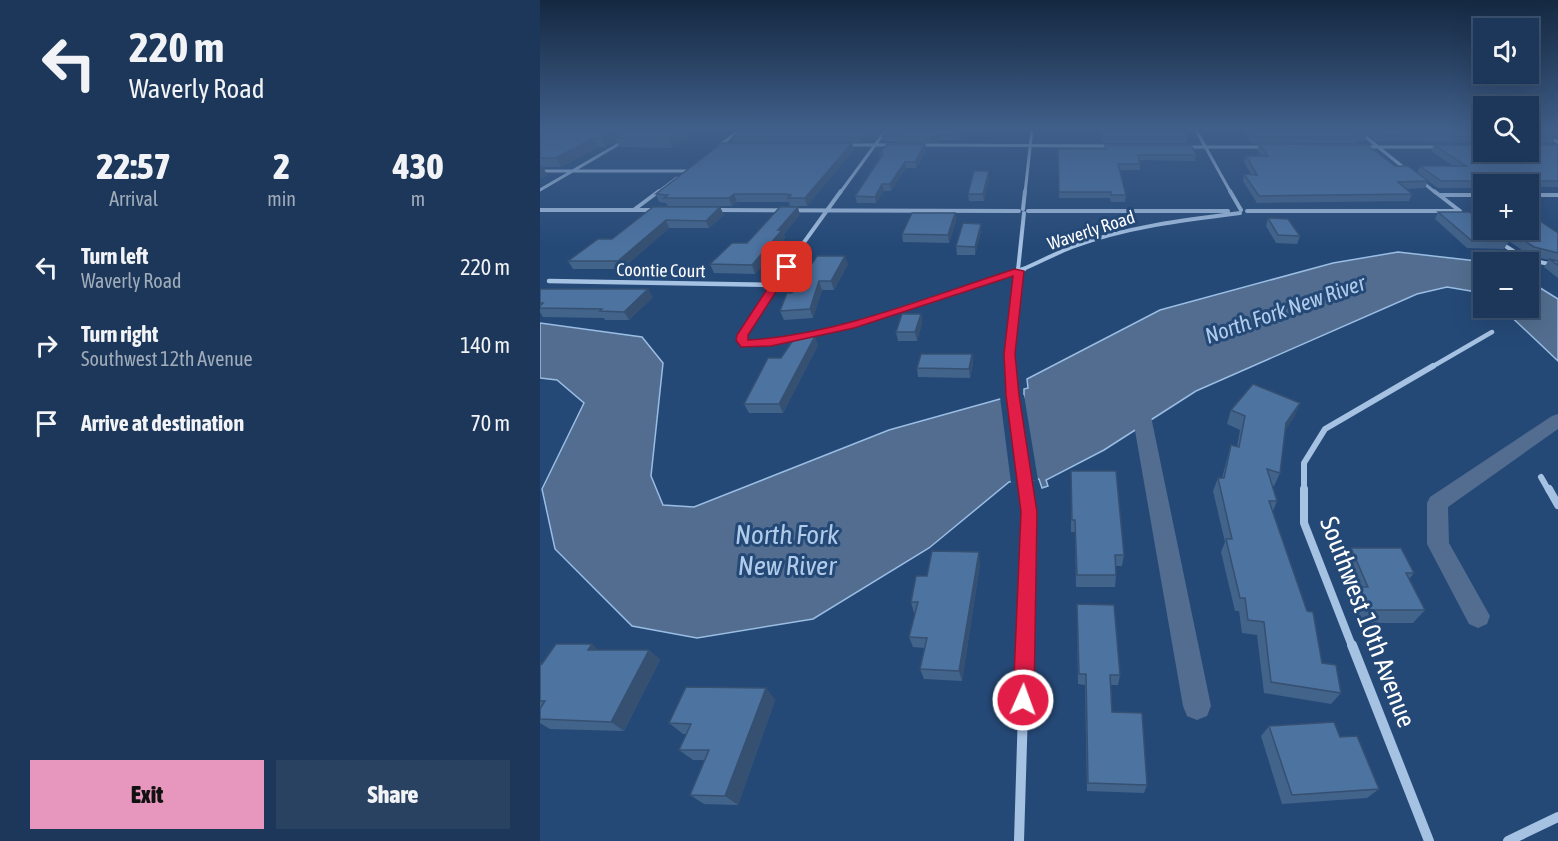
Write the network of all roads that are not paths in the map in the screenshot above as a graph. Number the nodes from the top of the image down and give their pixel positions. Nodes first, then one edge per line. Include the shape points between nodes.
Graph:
1 (575, 169) edge
2 (689, 169) edge
3 (858, 169) edge
4 (1028, 169) edge
5 (1217, 169) edge
6 (1406, 169) edge
7 (540, 171) edge
8 (572, 171) junction
9 (686, 171) junction
10 (540, 190) edge
11 (1439, 195) junction
12 (1473, 195) edge
13 (1539, 195) edge
14 (1558, 195) edge
15 (540, 210) edge
16 (634, 210) junction
17 (657, 210) edge
18 (712, 210) edge
19 (828, 211) junction
20 (1023, 211) junction
21 (1240, 211) junction
22 (1460, 211) junction
23 (1468, 217) edge
24 (1497, 240) edge
25 (1558, 266) edge
26 (1019, 271) junction
27 (549, 281) dead end
28 (773, 285) junction
29 (1492, 332) dead end
30 (1542, 477) dead end
31 (1558, 505) edge
32 (1558, 817) edge
33 (1019, 841) edge
34 (1429, 841) edge
35 (1508, 841) edge

1 - 8 street
2 - 9 street
3 - 19 street
4 - 20 street
5 - 21 street
6 - 11 street
7 - 8 street
8 - 9 street
8 - 10 street
9 - 16 street
11 - 12 street
11 - 22 street
13 - 14 street
15 - 16 street
16 - 17 street
18 - 19 street
19 - 20 street
19 - 28 street
20 - 21 street
20 - 26 street
21 - 22 street
21 - 26 street, Waverly Road via 1131,230 1072,247
22 - 23 street
24 - 25 street via 1534,264
26 - 28 street, Waverly Road via 850,326 771,343 745,344 742,335
26 - 33 street via 1010,354 1029,512
27 - 28 street, Coontie Court
29 - 34 street, Southwest 10th Avenue via 1325,429 1304,464 1304,523
30 - 31 street
32 - 35 street

